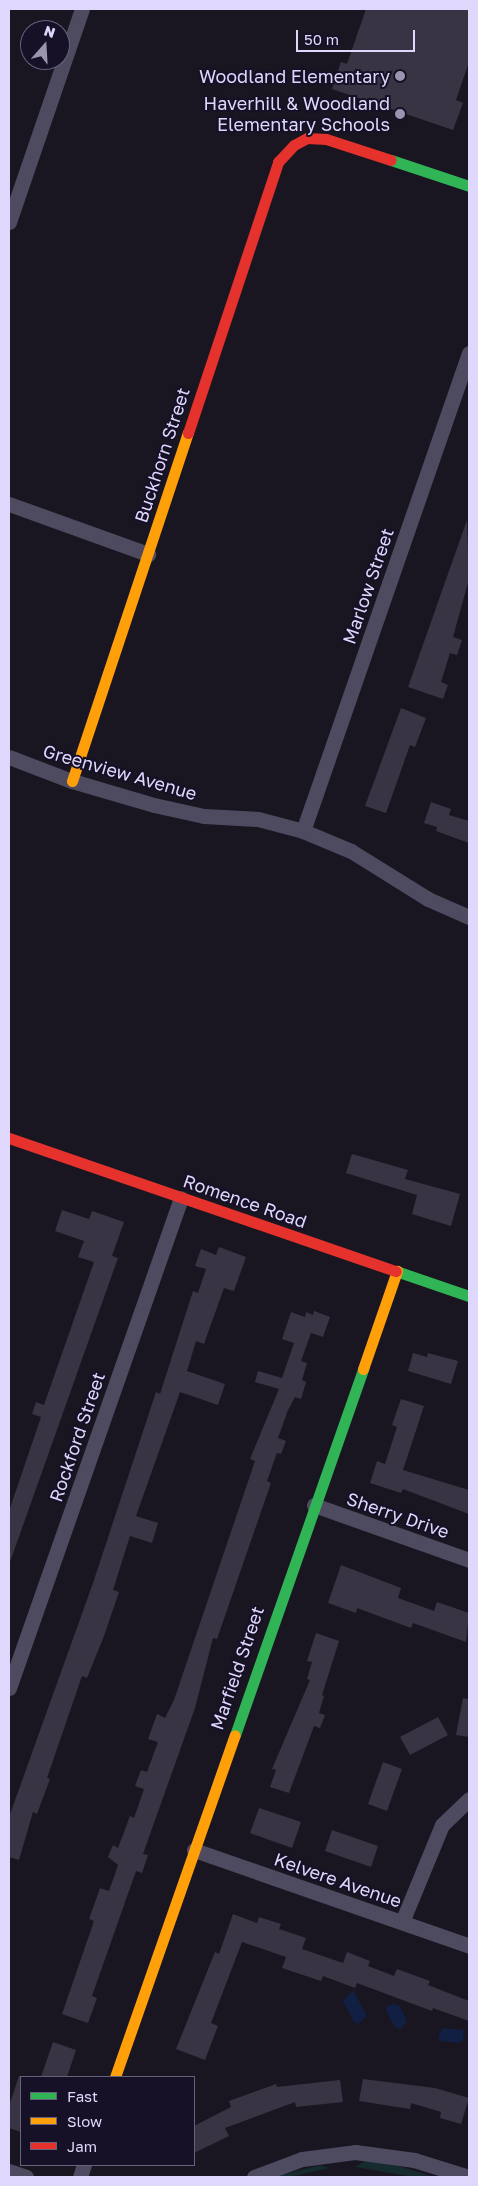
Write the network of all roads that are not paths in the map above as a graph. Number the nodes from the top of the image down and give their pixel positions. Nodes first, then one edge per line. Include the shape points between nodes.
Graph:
1 (82, 9) edge
2 (469, 186) edge
3 (9, 222) edge
4 (469, 353) edge
5 (9, 504) edge
6 (148, 554) junction
7 (9, 757) edge
8 (72, 781) junction
9 (303, 831) junction
10 (469, 917) edge
11 (9, 1138) edge
12 (181, 1198) junction
13 (398, 1271) junction
14 (469, 1296) edge
15 (314, 1506) junction
16 (469, 1560) edge
17 (9, 1688) edge
18 (469, 1799) edge
19 (194, 1850) junction
20 (402, 1922) junction
21 (469, 1946) edge
22 (114, 2076) edge
23 (9, 2171) edge
24 (26, 2177) edge
25 (254, 2177) edge
26 (469, 2177) edge

1 - 3 street
2 - 6 street, Buckhorn Street via 326,139 307,138 294,145 278,162
4 - 9 street, Marlow Street
5 - 6 street
6 - 8 street, Buckhorn Street
7 - 8 street, Greenview Avenue
8 - 9 street, Greenview Avenue via 204,816 258,819
9 - 10 street, Greenview Avenue via 351,851 428,899
11 - 12 street, Romence Road
12 - 13 street, Romence Road
12 - 17 street, Rockford Street
13 - 14 street, Romence Road
13 - 15 street, Marfield Street
15 - 16 street, Sherry Drive
15 - 19 street, Marfield Street
18 - 20 street via 442,1825
19 - 20 street, Kelvere Avenue
19 - 22 street, Marfield Street
20 - 21 street, Kelvere Avenue
23 - 24 street
25 - 26 street via 302,2159 355,2152 414,2160

